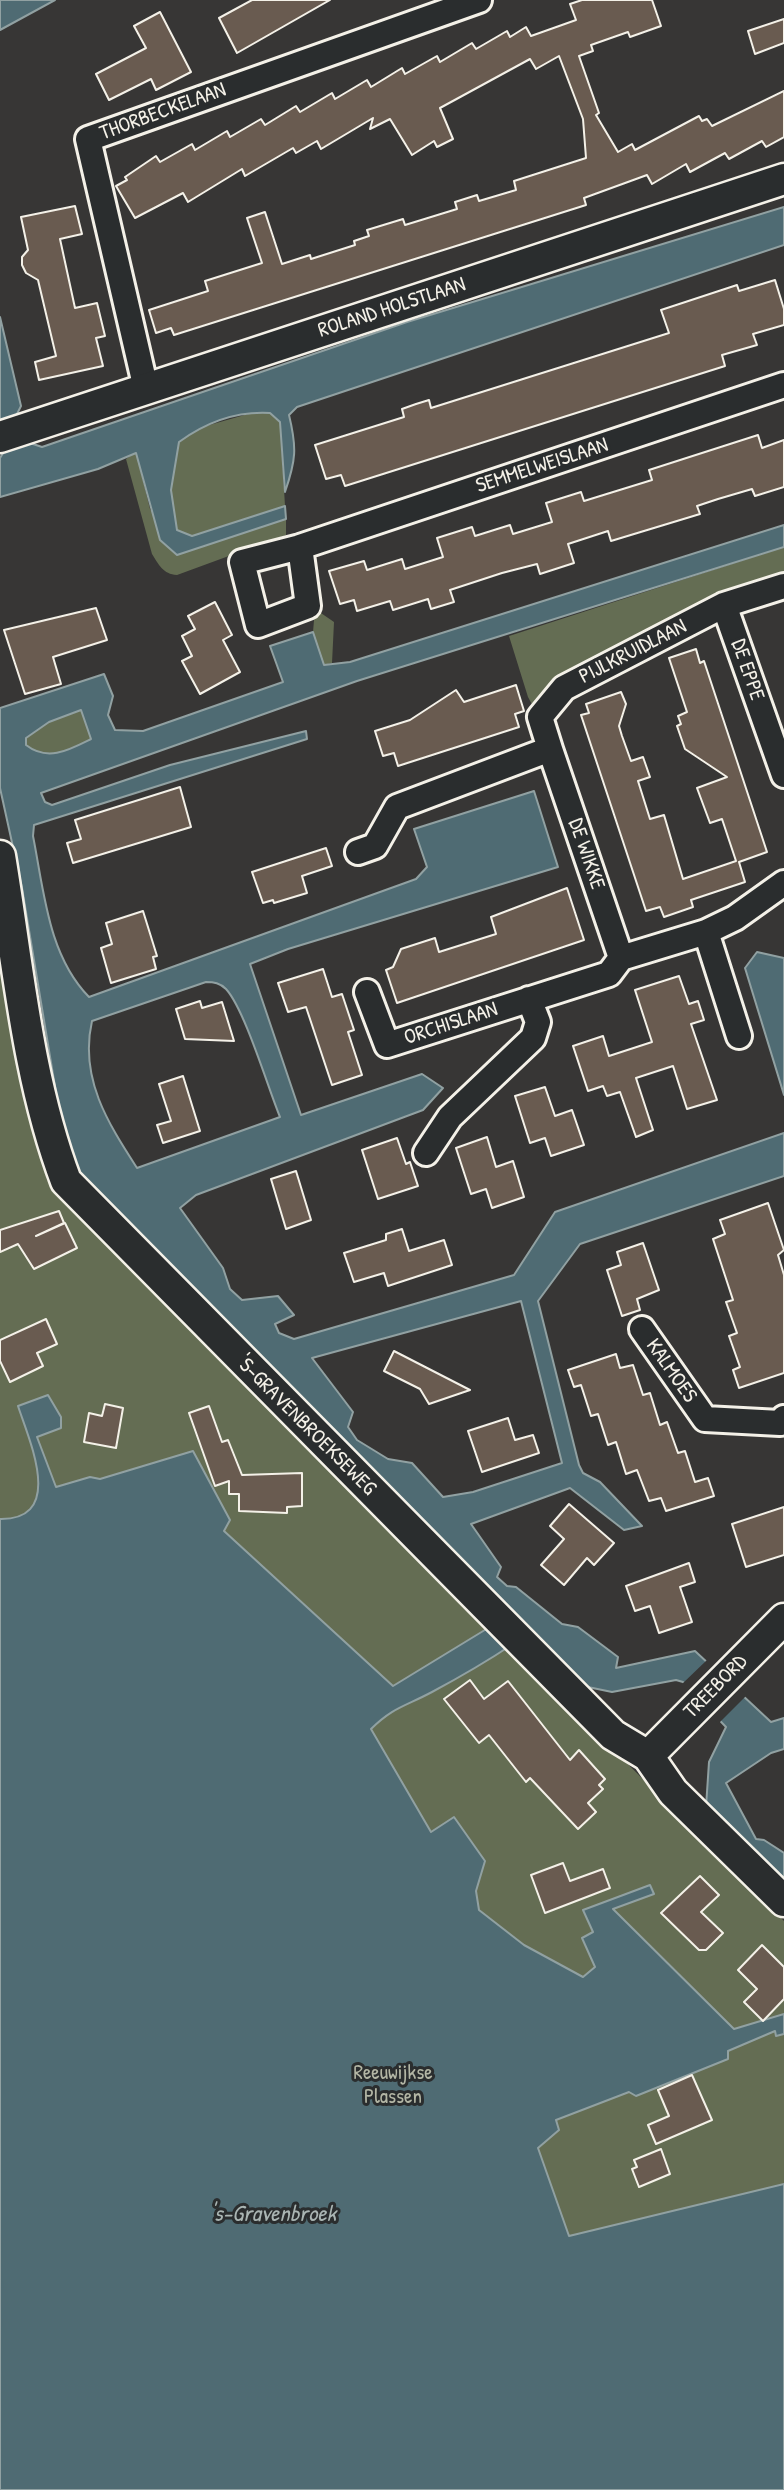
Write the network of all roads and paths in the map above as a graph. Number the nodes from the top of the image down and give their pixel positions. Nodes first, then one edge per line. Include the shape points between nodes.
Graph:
1 (479, 0) edge
2 (784, 179) edge
3 (784, 385) edge
4 (146, 389) junction
5 (10, 434) edge
6 (300, 547) dead end
7 (784, 586) edge
8 (724, 605) junction
9 (550, 749) junction
10 (784, 775) edge
11 (358, 852) dead end
12 (0, 856) edge
13 (784, 883) edge
14 (706, 932) junction
15 (621, 958) junction
16 (367, 992) dead end
17 (529, 999) junction
18 (739, 1036) dead end
19 (426, 1153) dead end
20 (642, 1329) dead end
21 (783, 1425) edge
22 (784, 1619) edge
23 (648, 1756) junction
24 (784, 1900) edge

1 - 4 street, THORBECKELAAN via 88,139
2 - 4 street, ROLAND HOLSTLAAN
3 - 6 street, SEMMELWEISLAAN
4 - 5 street, ROLAND HOLSTLAAN
7 - 8 street, PIJLKRUIDLAAN
8 - 9 street, PIJLKRUIDLAAN via 564,688 541,717
8 - 10 street, DE EPPE
9 - 11 street via 397,807 375,846
9 - 15 street, DE WIKKE
12 - 23 street, 'S-GRAVENBROEKSEWEG via 41,1099 66,1181 613,1735
13 - 14 street via 735,918
14 - 15 street, ORCHISLAAN
14 - 18 street
15 - 17 street, ORCHISLAAN via 609,974
16 - 17 street, ORCHISLAAN via 387,1045
17 - 19 street via 538,1022 533,1038 450,1117
20 - 21 street, KALMOES via 705,1419
22 - 23 street, TREEBORD
23 - 24 street, 'S-GRAVENBROEKSEWEG via 673,1792

